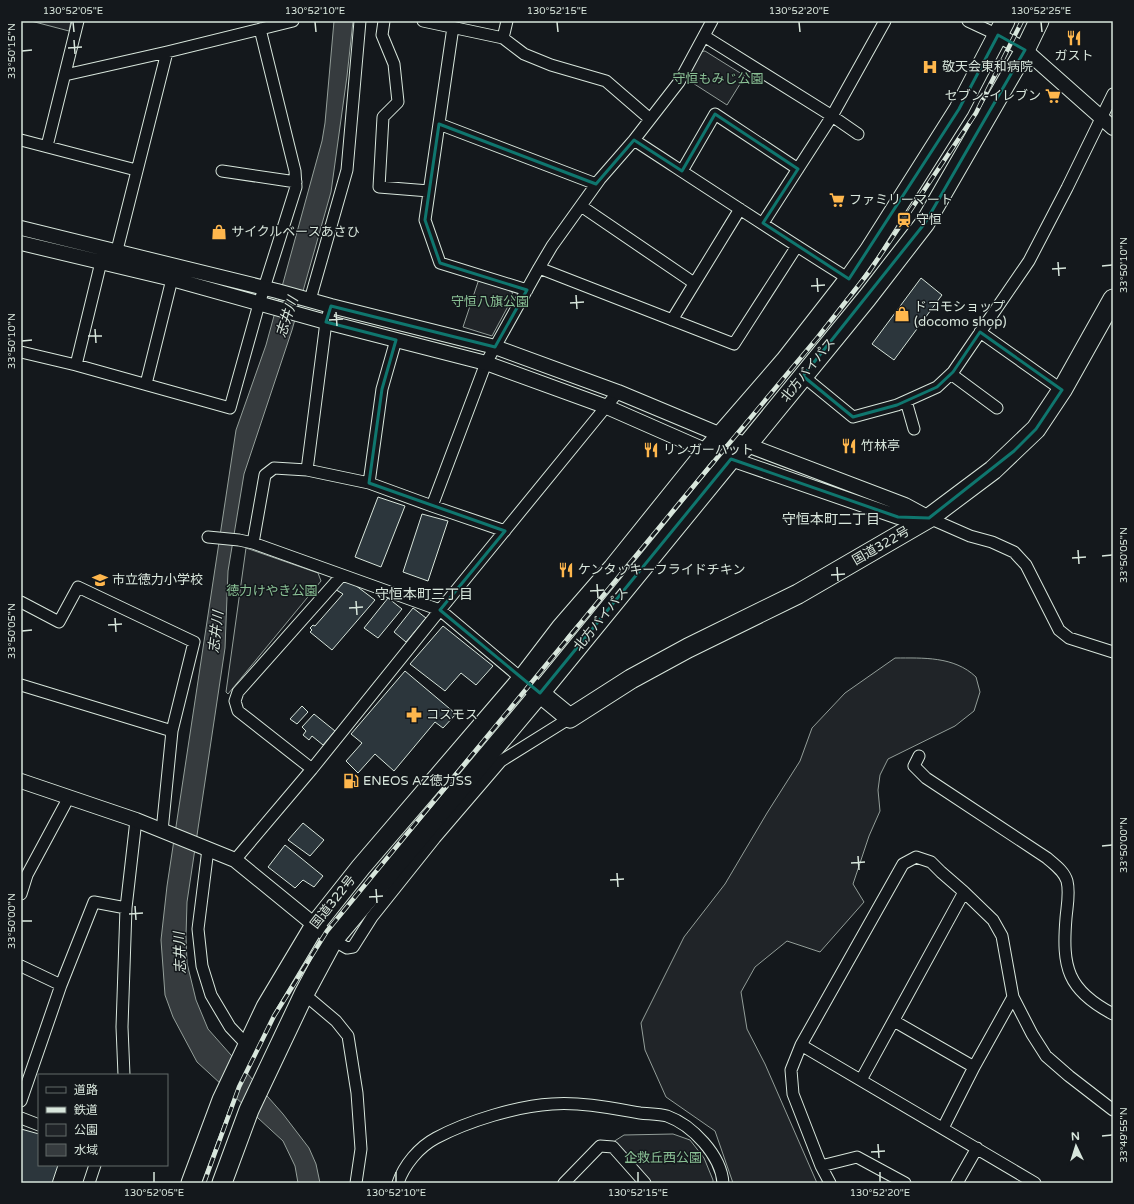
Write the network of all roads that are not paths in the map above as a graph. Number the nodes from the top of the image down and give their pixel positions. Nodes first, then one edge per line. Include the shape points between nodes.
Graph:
1 (78, 21) edge
2 (293, 21) edge
3 (360, 21) edge
4 (384, 21) edge
5 (423, 21) edge
6 (507, 21) edge
7 (712, 21) edge
8 (885, 21) edge
9 (968, 21) edge
10 (1039, 21) edge
11 (452, 27) junction
12 (1001, 28) edge
13 (260, 29) junction
14 (704, 36) junction
15 (503, 38) junction
16 (1024, 50) junction
17 (167, 52) junction
18 (65, 75) junction
19 (1113, 94) edge
20 (832, 116) junction
21 (1101, 118) junction
22 (650, 119) junction
23 (438, 124) junction
24 (1113, 128) edge
25 (858, 134) dead end
26 (21, 140) edge
27 (634, 140) junction
28 (47, 146) junction
29 (798, 169) junction
30 (136, 170) junction
31 (222, 171) dead end
32 (682, 171) junction
33 (296, 182) junction
34 (596, 184) junction
35 (429, 191) junction
36 (581, 206) junction
37 (740, 209) junction
38 (763, 223) junction
39 (21, 228) edge
40 (21, 243) edge
41 (796, 246) junction
42 (110, 259) junction
43 (539, 268) junction
44 (172, 279) junction
45 (849, 279) junction
46 (694, 283) junction
47 (271, 289) junction
48 (527, 290) junction
49 (308, 299) junction
50 (1113, 299) edge
51 (265, 305) junction
52 (331, 306) junction
53 (672, 320) junction
54 (326, 322) junction
55 (980, 332) junction
56 (396, 340) junction
57 (495, 347) junction
58 (21, 352) edge
59 (486, 363) junction
60 (76, 365) junction
61 (951, 374) junction
62 (803, 376) junction
63 (146, 384) junction
64 (1062, 390) junction
65 (618, 392) junction
66 (906, 401) junction
67 (607, 407) junction
68 (997, 408) dead end
69 (914, 429) dead end
70 (721, 435) junction
71 (747, 445) junction
72 (707, 451) junction
73 (731, 459) junction
74 (307, 470) junction
75 (369, 483) junction
76 (432, 506) junction
77 (929, 518) junction
78 (505, 531) junction
79 (212, 537) dead end
80 (253, 543) junction
81 (342, 575) junction
82 (21, 602) edge
83 (440, 610) junction
84 (1113, 652) edge
85 (522, 678) junction
86 (21, 684) edge
87 (540, 693) junction
88 (570, 718) junction
89 (172, 731) junction
90 (919, 756) dead end
91 (312, 769) junction
92 (21, 781) edge
93 (69, 797) junction
94 (136, 820) junction
95 (162, 831) junction
96 (205, 848) junction
97 (235, 860) junction
98 (24, 874) edge
99 (964, 892) junction
100 (21, 894) edge
101 (126, 908) junction
102 (314, 925) junction
103 (333, 940) junction
104 (21, 966) edge
105 (61, 985) junction
106 (304, 994) junction
107 (1013, 997) junction
108 (1113, 1014) edge
109 (894, 1021) junction
110 (801, 1045) junction
111 (248, 1046) junction
112 (974, 1067) junction
113 (124, 1074) edge
114 (861, 1080) junction
115 (21, 1101) edge
116 (1113, 1110) edge
117 (21, 1118) edge
118 (38, 1125) edge
119 (943, 1128) junction
120 (977, 1148) junction
121 (95, 1166) edge
122 (821, 1166) junction
123 (89, 1183) edge
124 (191, 1183) edge
125 (222, 1183) edge
126 (356, 1183) edge
127 (398, 1183) edge
128 (564, 1183) edge
129 (645, 1183) edge
130 (723, 1183) edge
131 (830, 1183) edge
132 (905, 1183) edge
133 (956, 1183) edge
134 (1035, 1183) edge

1 - 18 street
2 - 13 street
3 - 49 street via 347,170
4 - 35 street via 382,35 394,64 398,102 383,117 379,187
5 - 11 street
6 - 15 street
7 - 14 street
8 - 20 street
9 - 12 street
10 - 16 highway, 北方バイパス
11 - 15 street
11 - 23 street
12 - 16 street
12 - 45 highway, 北方バイパス via 955,115
13 - 17 street
13 - 33 street
14 - 20 street
14 - 22 street via 679,82
15 - 22 street via 524,54 544,63 606,81
16 - 21 street
16 - 62 highway, 北方バイパス via 925,223
17 - 18 street
17 - 30 street
18 - 28 street
19 - 21 street
20 - 25 street
20 - 29 street
21 - 24 street
21 - 55 street via 1029,260
22 - 27 street
23 - 34 street
23 - 35 street
26 - 28 street
27 - 32 street
27 - 34 street
28 - 30 street
29 - 32 street via 715,114
29 - 38 street
30 - 42 street
31 - 33 street
32 - 37 street
33 - 47 street
34 - 36 street
35 - 48 street via 424,220 440,264
36 - 43 street
36 - 46 street
37 - 38 street
37 - 46 street
38 - 41 street
39 - 42 street
40 - 42 street
41 - 45 street
41 - 53 street via 734,344
42 - 44 street
42 - 47 street
42 - 60 street
43 - 48 street
43 - 53 street
44 - 51 street
44 - 63 street
45 - 70 highway, 北方バイパス via 785,361
46 - 53 street
47 - 49 street
47 - 51 street
48 - 57 street
49 - 52 street
50 - 64 highway, 国道322号
51 - 54 street
51 - 63 street via 230,408
52 - 54 street
52 - 57 street
54 - 56 street
54 - 74 street
55 - 61 street
55 - 64 street
56 - 59 street
56 - 75 street via 382,389
57 - 59 street
57 - 65 street
58 - 60 street
59 - 67 street
59 - 76 street
60 - 63 street
61 - 66 street via 937,387
61 - 68 street
62 - 66 street via 853,417 897,406
62 - 71 highway, 北方バイパス
64 - 77 highway, 国道322号 via 1036,429 1014,451
65 - 67 street
65 - 70 street
66 - 69 street
67 - 72 street
67 - 78 street
70 - 71 street
70 - 72 highway, 北方バイパス
71 - 73 highway, 北方バイパス
71 - 77 street via 905,505
72 - 73 street
72 - 85 highway, 北方バイパス
73 - 77 street via 898,517
73 - 87 highway, 北方バイパス
74 - 75 street
74 - 80 street via 274,468 266,475
75 - 76 street
76 - 78 street
77 - 84 street via 1014,552 1026,565 1059,630 1069,638
77 - 88 highway, 国道322号 via 798,594 688,648
78 - 83 street
79 - 80 street
80 - 81 street
81 - 83 street
81 - 91 street via 238,692 235,701 238,711
82 - 89 street via 59,622 78,587 194,642
83 - 85 street
83 - 91 street
85 - 87 highway
85 - 102 highway, 国道322号
86 - 89 street
87 - 88 highway
87 - 103 highway, 国道322号
88 - 103 street via 501,761 426,850 372,918 353,947 347,948
89 - 95 street
90 - 108 street via 914,766 926,778 1060,869 1066,880 1068,892 1064,949 1068,969 1076,985 1087,998
91 - 97 street
92 - 93 street
93 - 94 street
93 - 98 street
94 - 95 street
94 - 101 street
95 - 96 street
96 - 97 street
96 - 111 street via 198,929 202,966 211,995 230,1027
97 - 102 street
98 - 100 street
99 - 107 street via 992,920 1002,936
99 - 109 street
99 - 110 street via 931,862 916,857 903,864
101 - 105 street via 94,902
101 - 113 street via 122,1027
102 - 103 street
102 - 111 highway, 国道322号 via 266,1007
103 - 106 highway, 国道322号
104 - 105 street
105 - 115 street
106 - 125 highway, 国道322号 via 248,1110
106 - 126 street via 348,1036 357,1093 361,1149
107 - 112 street
107 - 116 street via 1046,1056
109 - 112 street
109 - 114 street
110 - 114 street
110 - 122 street via 791,1070 793,1094
111 - 124 highway, 国道322号 via 222,1100
112 - 119 street
114 - 119 street
117 - 118 street
119 - 120 street
120 - 133 street
120 - 134 street
121 - 123 street
122 - 131 street
122 - 132 street via 857,1157
127 - 130 street via 402,1172 417,1153 435,1138 503,1113 552,1104 577,1104 666,1116 695,1133 707,1146 718,1166
128 - 129 street via 600,1146 613,1147

